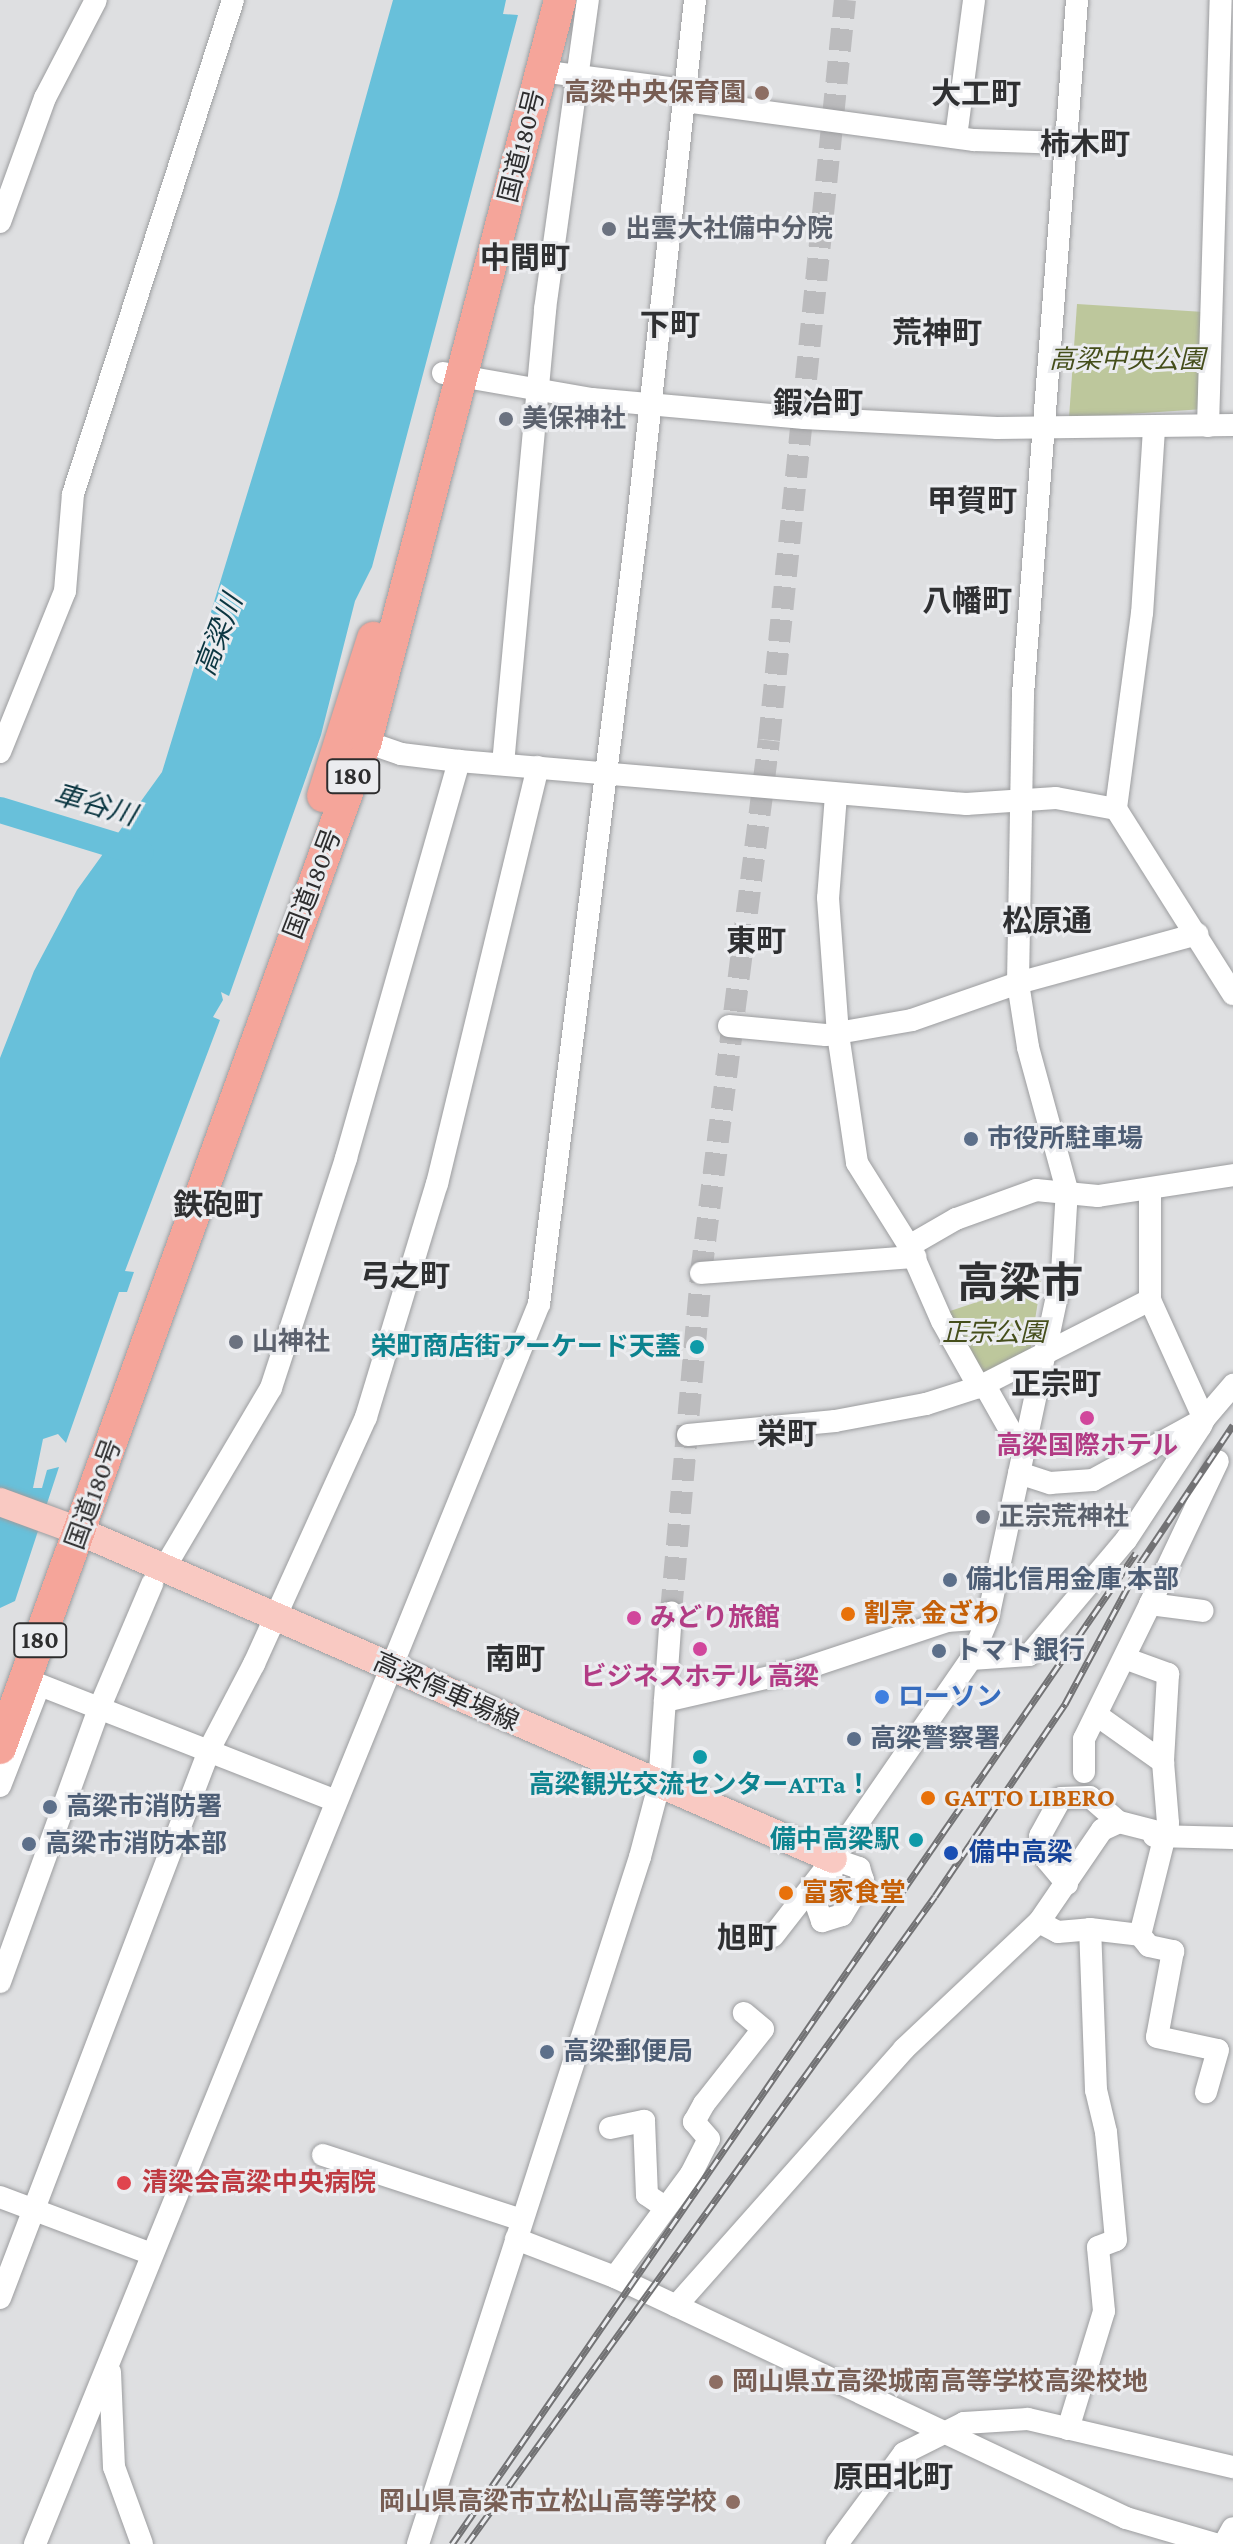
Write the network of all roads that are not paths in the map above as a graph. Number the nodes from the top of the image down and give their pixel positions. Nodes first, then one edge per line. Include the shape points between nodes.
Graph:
1 (96, 0) edge
2 (233, 0) edge
3 (539, 0) edge
4 (560, 0) edge
5 (588, 0) edge
6 (695, 0) edge
7 (974, 0) edge
8 (1077, 0) edge
9 (1221, 0) edge
10 (541, 71) junction
11 (577, 78) junction
12 (685, 95) junction
13 (956, 137) junction
14 (1066, 143) junction
15 (0, 222) edge
16 (453, 374) junction
17 (536, 391) junction
18 (651, 405) junction
19 (1233, 425) edge
20 (1208, 426) junction
21 (1042, 427) junction
22 (1154, 429) junction
23 (355, 738) junction
24 (0, 752) edge
25 (459, 761) junction
26 (503, 764) junction
27 (538, 767) junction
28 (607, 773) junction
29 (836, 795) junction
30 (1022, 803) junction
31 (1116, 809) junction
32 (1197, 934) junction
33 (1018, 983) junction
34 (1233, 994) edge
35 (729, 1026) dead end
36 (838, 1034) junction
37 (1233, 1175) edge
38 (1067, 1190) junction
39 (1150, 1192) junction
40 (912, 1252) junction
41 (701, 1273) dead end
42 (1150, 1300) junction
43 (1046, 1351) junction
44 (1233, 1385) edge
45 (981, 1386) junction
46 (1204, 1419) junction
47 (688, 1435) dead end
48 (1218, 1461) dead end
49 (1021, 1463) junction
50 (0, 1502) edge
51 (60, 1524) junction
52 (171, 1557) dead end
53 (152, 1584) dead end
54 (1150, 1604) junction
55 (1203, 1611) dead end
56 (671, 1612) tunnel mouth
57 (276, 1618) junction
58 (988, 1618) junction
59 (55, 1643) dead end
60 (971, 1659) junction
61 (1127, 1659) junction
62 (393, 1668) junction
63 (40, 1685) junction
64 (0, 1691) edge
65 (665, 1701) junction
66 (99, 1709) junction
67 (1098, 1716) junction
68 (0, 1748) edge
69 (210, 1748) junction
70 (1163, 1762) junction
71 (1084, 1772) dead end
72 (659, 1785) junction
73 (0, 1786) edge
74 (336, 1801) junction
75 (1119, 1822) junction
76 (1166, 1834) junction
77 (1233, 1838) edge
78 (833, 1859) junction
79 (1067, 1884) junction
80 (1039, 1922) junction
81 (1090, 1929) junction
82 (1140, 1935) junction
83 (773, 1936) dead end
84 (0, 1982) edge
85 (744, 2013) dead end
86 (1206, 2092) dead end
87 (610, 2128) dead end
88 (323, 2155) dead end
89 (0, 2197) edge
90 (31, 2207) junction
91 (665, 2207) junction
92 (519, 2229) junction
93 (152, 2254) junction
94 (615, 2277) junction
95 (0, 2298) edge
96 (676, 2306) junction
97 (110, 2359) junction
98 (1068, 2429) junction
99 (943, 2431) junction
100 (1233, 2467) edge
101 (1233, 2528) edge
102 (35, 2544) edge
103 (142, 2544) edge
104 (418, 2544) edge
105 (837, 2544) edge
106 (1215, 2544) edge
107 (1224, 2544) edge

1 - 15 street via 45,98
2 - 24 street via 73,494 65,591
3 - 16 highway, 国道180号 / 180
4 - 10 highway, 国道180号 / 180
5 - 11 street
6 - 12 street
7 - 13 street
8 - 14 street
9 - 20 street
10 - 11 street
10 - 16 highway, 国道180号 / 180
11 - 12 street
11 - 17 street
12 - 13 street
12 - 18 street
13 - 14 street
14 - 21 street
16 - 17 street
16 - 23 highway, 国道180号 / 180
17 - 18 street
17 - 26 street
18 - 21 street via 804,418
18 - 28 street
19 - 20 street
20 - 22 street
21 - 22 street
21 - 30 street via 1023,694
22 - 31 street via 1142,613
23 - 25 street via 401,754
23 - 51 highway, 国道180号 / 180
25 - 26 street
25 - 52 street via 346,1158 271,1388
26 - 27 street
27 - 28 street
27 - 57 street via 437,1184 366,1417
28 - 29 street
28 - 62 street via 539,1304 429,1566
29 - 30 street
29 - 36 street via 828,898
30 - 31 street via 1056,798
30 - 33 street
31 - 32 street
32 - 33 street
32 - 34 street
33 - 36 street via 912,1020
33 - 38 street via 1028,1047
35 - 36 street
36 - 40 street via 857,1163
37 - 39 street
38 - 39 street via 1098,1196
38 - 40 street via 1036,1190 970,1214
38 - 43 street via 1062,1273
39 - 42 street
40 - 41 street
40 - 45 street
42 - 43 street
42 - 46 street
43 - 45 street
43 - 49 street
44 - 46 street
45 - 47 street via 835,1421
45 - 49 street
46 - 49 street via 1093,1480 1050,1483
46 - 60 street via 1126,1540 1029,1655
48 - 54 street
49 - 58 street
50 - 51 main road, 高梁停車場線
51 - 57 main road, 高梁停車場線
51 - 64 highway, 国道180号 / 180
51 - 68 highway, 国道180号 / 180
53 - 66 street
54 - 55 street
54 - 61 street
56 - 65 street
57 - 62 main road, 高梁停車場線
57 - 69 street
58 - 60 street
58 - 65 street via 947,1621 800,1670
59 - 63 street
60 - 78 street
61 - 67 street
61 - 70 street via 1168,1674
62 - 72 main road, 高梁停車場線
62 - 74 street
63 - 66 street
63 - 73 street
65 - 72 street
66 - 69 street
66 - 84 street
67 - 70 street
67 - 71 street via 1084,1739
69 - 74 street
69 - 90 street
70 - 76 street
72 - 78 main road, 高梁停車場線
72 - 92 street via 623,1916
74 - 93 street
75 - 76 street
75 - 79 street via 1102,1830
75 - 79 street via 1090,1797 1069,1794 1056,1803 1040,1836 1047,1860
76 - 77 street
76 - 79 street via 1111,1840
76 - 82 street
78 - 83 street
79 - 80 street
80 - 81 street via 1058,1932
80 - 96 street via 904,2049
81 - 82 street
81 - 98 street via 1096,2090 1106,2132 1116,2240 1098,2247 1104,2311
82 - 86 street via 1149,1946 1173,1951 1157,2037 1218,2050
85 - 91 street via 763,2029 694,2122 709,2139
87 - 91 street via 644,2121 647,2195
88 - 92 street
89 - 90 street
90 - 93 street
90 - 95 street
91 - 94 street
92 - 94 street
92 - 104 street
93 - 97 street
94 - 96 street
96 - 99 street via 804,2371
97 - 102 street
97 - 103 street via 114,2467
98 - 99 street via 1012,2417
98 - 100 street
99 - 105 street via 904,2453 886,2472
99 - 106 street via 1126,2518
101 - 107 street

